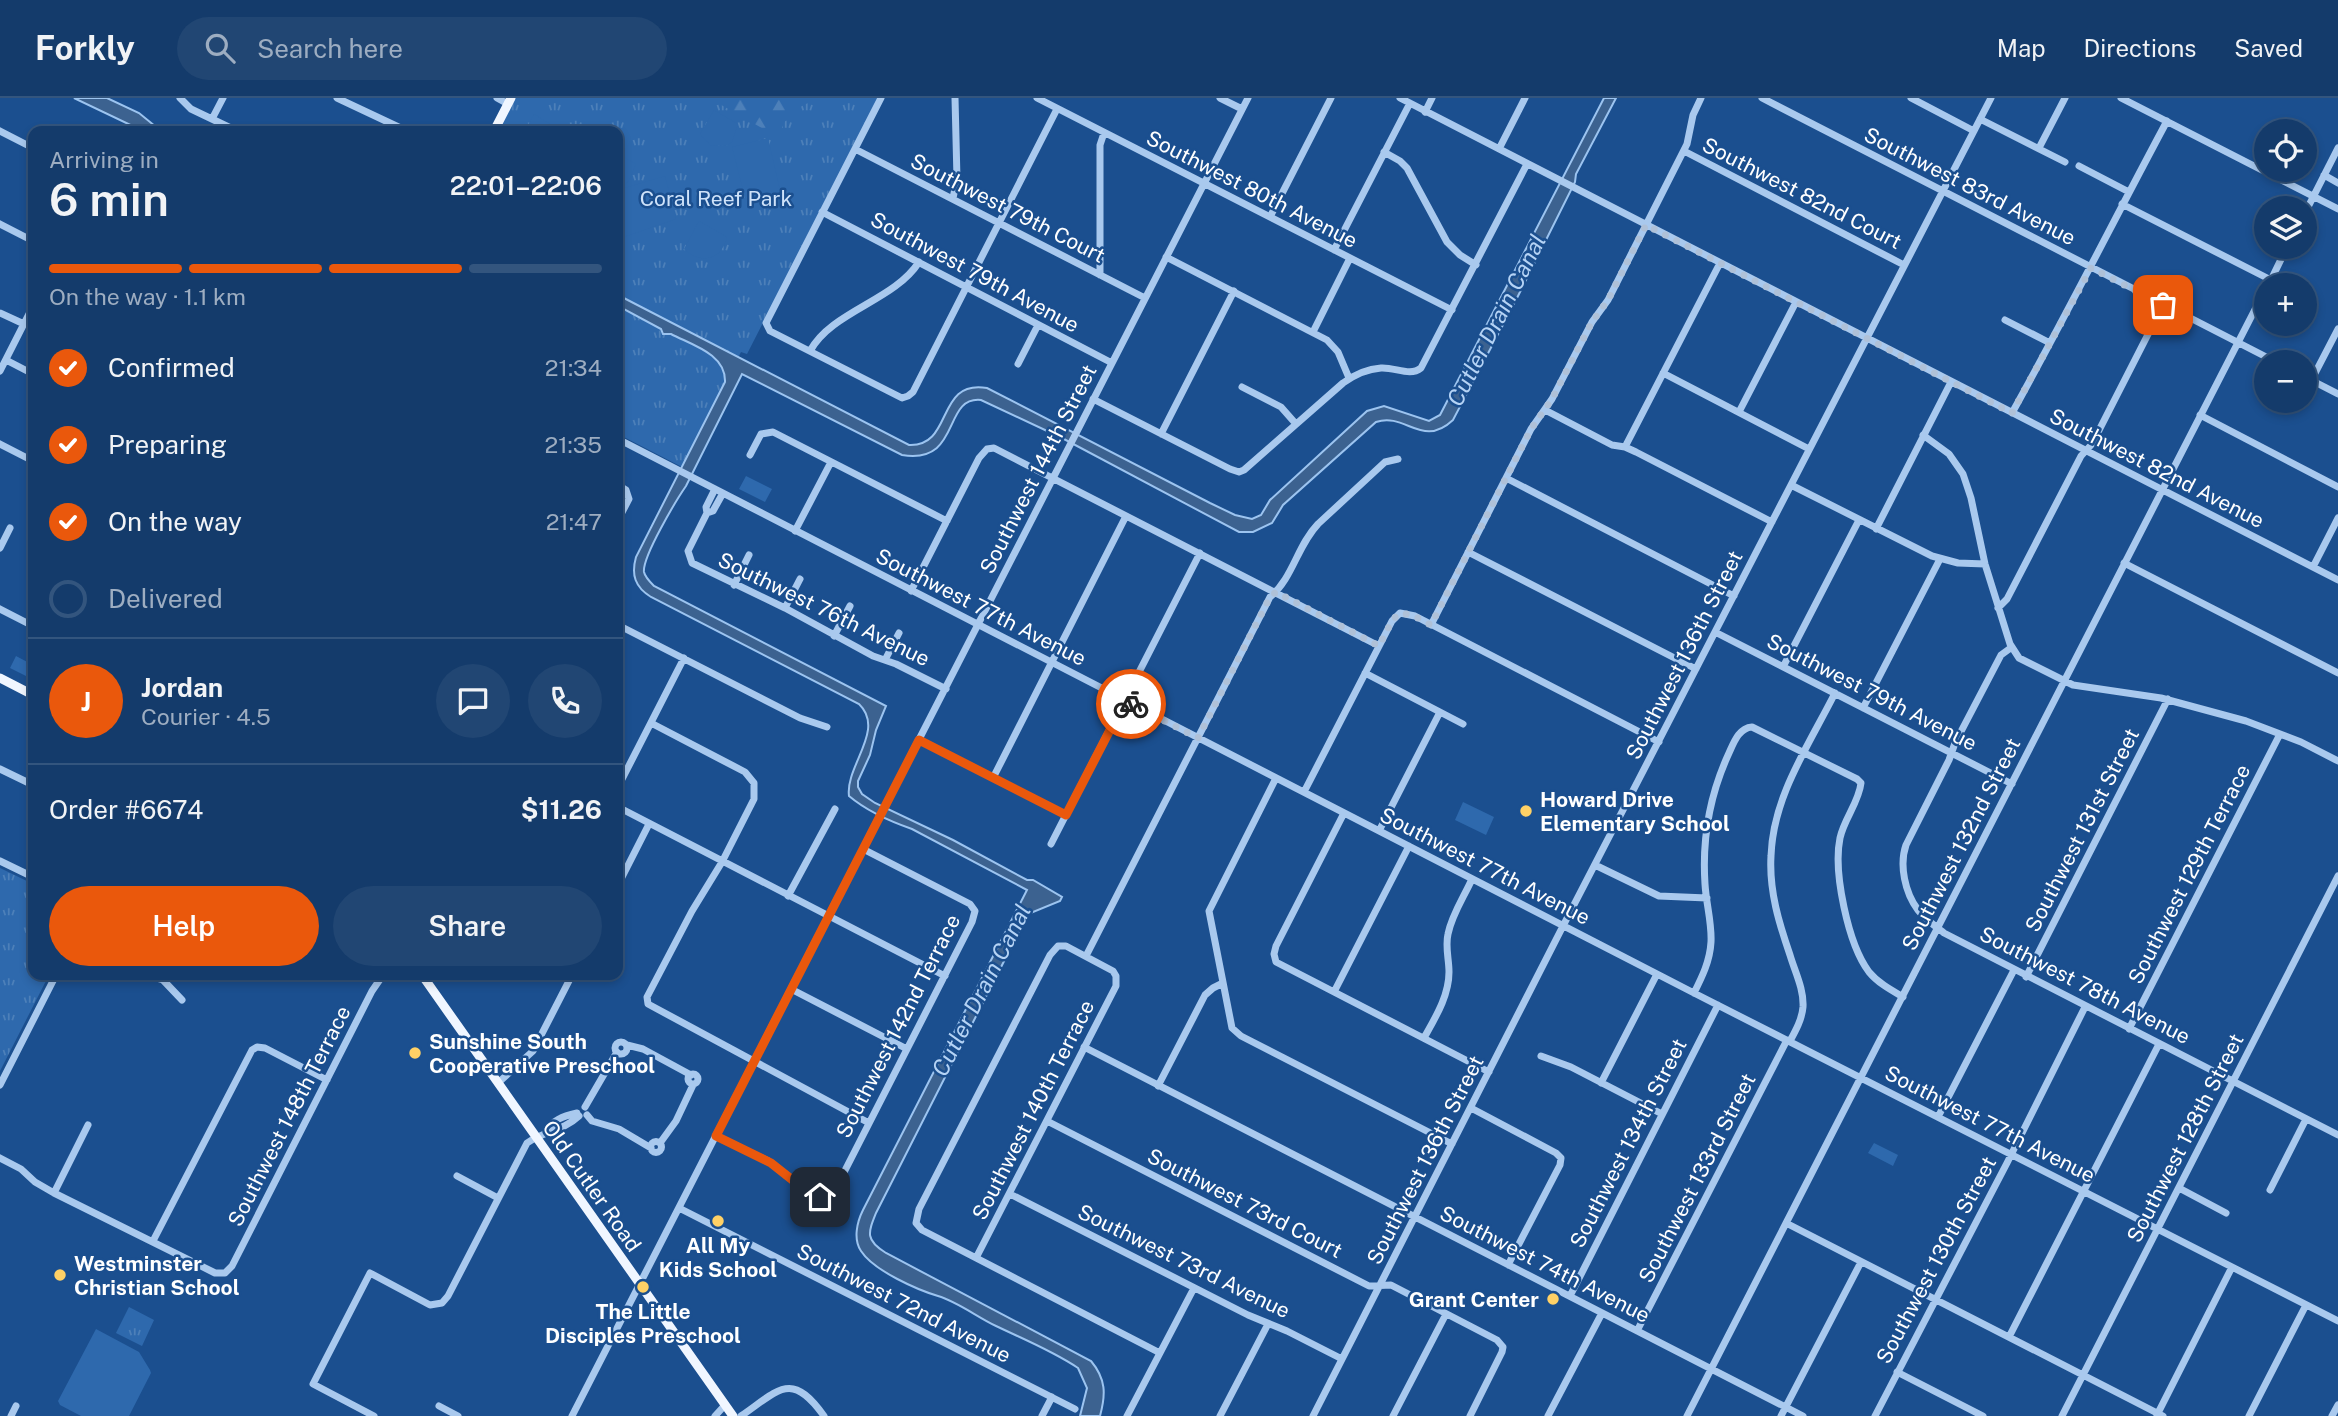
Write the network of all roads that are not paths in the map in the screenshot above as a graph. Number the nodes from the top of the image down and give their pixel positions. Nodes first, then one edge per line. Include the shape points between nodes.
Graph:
1 (180, 98) edge
2 (223, 98) edge
3 (337, 98) edge
4 (497, 98) edge
5 (881, 98) edge
6 (955, 98) edge
7 (1037, 98) edge
8 (1220, 98) edge
9 (1248, 98) edge
10 (1331, 98) edge
11 (1400, 98) edge
12 (1432, 98) edge
13 (1525, 98) edge
14 (1700, 98) edge
15 (1762, 98) edge
16 (1911, 98) edge
17 (1991, 98) edge
18 (2065, 98) edge
19 (2121, 98) edge
20 (510, 101) edge
21 (1410, 103) junction
22 (1057, 108) junction
23 (1242, 109) junction
24 (1425, 112) junction
25 (212, 119) junction
26 (1980, 119) junction
27 (2167, 121) junction
28 (227, 126) edge
29 (396, 126) edge
30 (497, 126) edge
31 (0, 131) edge
32 (1974, 131) junction
33 (1104, 133) junction
34 (28, 145) edge
35 (2039, 148) junction
36 (855, 149) junction
37 (1499, 149) junction
38 (2338, 149) edge
39 (1684, 151) junction
40 (1384, 152) junction
41 (2065, 162) dead end
42 (1527, 164) junction
43 (2078, 166) dead end
44 (2324, 176) junction
45 (1203, 183) junction
46 (2338, 183) edge
47 (1942, 192) junction
48 (2129, 192) junction
49 (2313, 196) joint
50 (953, 198) junction
51 (2317, 198) edge
52 (2122, 204) junction
53 (2338, 209) edge
54 (822, 212) junction
55 (1270, 217) junction
56 (1000, 222) junction
57 (0, 225) edge
58 (1646, 225) junction
59 (28, 239) edge
60 (1334, 250) junction
61 (1166, 257) junction
62 (1350, 258) junction
63 (919, 262) junction
64 (1720, 263) junction
65 (1476, 265) junction
66 (1904, 265) junction
67 (2091, 268) junction
68 (1100, 275) junction
69 (2254, 276) edge
70 (966, 287) junction
71 (1234, 291) junction
72 (1145, 298) junction
73 (1796, 302) junction
74 (2163, 305) junction
75 (1452, 310) junction
76 (2254, 312) edge
77 (0, 313) edge
78 (28, 316) edge
79 (2005, 320) dead end
80 (24, 324) junction
81 (1038, 325) junction
82 (2338, 329) edge
83 (1313, 332) junction
84 (1866, 338) junction
85 (2050, 343) junction
86 (2238, 343) junction
87 (810, 351) junction
88 (2254, 351) edge
89 (6, 360) junction
90 (1112, 363) junction
91 (2317, 364) edge
92 (1017, 365) dead end
93 (0, 371) edge
94 (28, 371) edge
95 (1663, 373) junction
96 (1349, 378) junction
97 (1951, 382) junction
98 (2317, 384) edge
99 (1242, 387) dead end
100 (2338, 394) edge
101 (1093, 399) junction
102 (1545, 410) junction
103 (1739, 412) junction
104 (2012, 413) junction
105 (2200, 415) junction
106 (1296, 424) junction
107 (1161, 434) junction
108 (1923, 435) junction
109 (623, 442) edge
110 (0, 444) edge
111 (1625, 447) junction
112 (1810, 449) junction
113 (2086, 450) junction
114 (750, 455) dead end
115 (28, 458) edge
116 (1398, 459) dead end
117 (831, 461) junction
118 (1053, 478) junction
119 (1506, 478) junction
120 (1791, 485) junction
121 (2338, 487) edge
122 (623, 489) edge
123 (2162, 490) junction
124 (719, 491) junction
125 (623, 511) edge
126 (1126, 516) junction
127 (2338, 518) edge
128 (1859, 520) junction
129 (947, 521) junction
130 (1772, 522) junction
131 (10, 528) dead end
132 (1876, 529) junction
133 (795, 531) junction
134 (0, 548) edge
135 (1468, 552) junction
136 (1200, 553) junction
137 (749, 555) dead end
138 (1940, 559) junction
139 (2124, 563) junction
140 (1985, 564) junction
141 (2313, 567) junction
142 (800, 579) dead end
143 (2338, 580) edge
144 (734, 585) junction
145 (911, 590) junction
146 (1276, 592) junction
147 (1734, 596) junction
148 (850, 606) dead end
149 (785, 608) junction
150 (1998, 608) junction
151 (0, 609) edge
152 (28, 623) edge
153 (978, 624) junction
154 (1431, 625) junction
155 (623, 628) edge
156 (1715, 632) junction
157 (899, 633) dead end
158 (834, 636) junction
159 (1379, 646) junction
160 (2012, 647) junction
161 (684, 658) junction
162 (885, 660) junction
163 (1052, 663) junction
164 (1783, 667) junction
165 (1696, 669) junction
166 (1365, 673) junction
167 (2338, 673) edge
168 (0, 678) edge
169 (2065, 682) junction
170 (946, 689) junction
171 (28, 692) edge
172 (1835, 693) junction
173 (2168, 699) junction
174 (1125, 701) junction
175 (1863, 708) junction
176 (1440, 712) junction
177 (651, 723) junction
178 (1464, 724) dead end
179 (827, 727) dead end
180 (2280, 734) junction
181 (1198, 738) junction
182 (919, 740) junction
183 (1659, 742) junction
184 (1804, 752) junction
185 (1952, 752) junction
186 (2338, 761) edge
187 (0, 769) edge
188 (623, 778) edge
189 (993, 778) junction
190 (1276, 778) junction
191 (28, 783) edge
192 (2012, 784) junction
193 (1304, 792) junction
194 (835, 809) dead end
195 (623, 810) edge
196 (1344, 813) junction
197 (1066, 815) junction
198 (649, 824) junction
199 (1379, 831) junction
200 (1051, 844) dead end
201 (1409, 846) junction
202 (863, 849) junction
203 (0, 861) edge
204 (722, 862) junction
205 (1595, 865) junction
206 (28, 875) edge
207 (623, 875) edge
208 (2338, 876) edge
209 (1472, 879) junction
210 (788, 896) junction
211 (1707, 898) junction
212 (828, 916) junction
213 (1563, 926) junction
214 (1938, 928) junction
215 (1086, 956) junction
216 (2014, 970) junction
217 (1657, 974) junction
218 (944, 976) junction
219 (2026, 977) junction
220 (53, 980) edge
221 (161, 980) edge
222 (380, 980) edge
223 (428, 980) edge
224 (569, 980) edge
225 (1223, 984) junction
226 (791, 989) junction
227 (1334, 992) junction
228 (1694, 993) junction
229 (1903, 996) junction
230 (183, 1000) dead end
231 (1718, 1005) junction
232 (2085, 1007) junction
233 (2129, 1029) junction
234 (1424, 1038) junction
235 (1788, 1041) junction
236 (2160, 1044) junction
237 (1084, 1048) junction
238 (907, 1049) junction
239 (1541, 1056) dead end
240 (754, 1061) junction
241 (1489, 1072) junction
242 (1861, 1078) junction
243 (327, 1080) junction
244 (2234, 1082) junction
245 (498, 1083) junction
246 (1601, 1083) junction
247 (0, 1084) edge
248 (1158, 1086) junction
249 (1471, 1108) junction
250 (582, 1113) junction
251 (1662, 1114) junction
252 (1938, 1117) junction
253 (2306, 1119) junction
254 (1047, 1121) junction
255 (869, 1123) junction
256 (88, 1125) dead end
257 (541, 1135) junction
258 (2338, 1135) edge
259 (716, 1136) junction
260 (1452, 1144) junction
261 (2011, 1154) junction
262 (0, 1158) edge
263 (457, 1176) dead end
264 (2179, 1188) junction
265 (2270, 1190) dead end
266 (2084, 1192) junction
267 (54, 1193) junction
268 (1010, 1194) junction
269 (498, 1198) junction
270 (679, 1208) junction
271 (2226, 1213) dead end
272 (1415, 1217) junction
273 (1786, 1223) junction
274 (2158, 1229) junction
275 (153, 1241) junction
276 (976, 1258) junction
277 (1861, 1262) junction
278 (1508, 1265) junction
279 (2232, 1267) junction
280 (1380, 1285) junction
281 (640, 1286) junction
282 (1194, 1288) junction
283 (1570, 1296) junction
284 (1935, 1299) junction
285 (2306, 1305) junction
286 (1602, 1313) junction
287 (1446, 1314) junction
288 (2338, 1321) edge
289 (1268, 1324) junction
290 (1637, 1331) junction
291 (2009, 1337) junction
292 (1160, 1353) junction
293 (1342, 1359) junction
294 (1712, 1369) junction
295 (1897, 1372) junction
296 (2083, 1376) junction
297 (1052, 1397) junction
298 (725, 1405) junction
299 (2338, 1405) edge
300 (16, 1406) dead end
301 (439, 1406) dead end
302 (1786, 1407) junction
303 (1075, 1409) dead end
304 (2159, 1415) edge
305 (11, 1416) edge
306 (374, 1416) edge
307 (458, 1416) edge
308 (572, 1416) edge
309 (715, 1416) edge
310 (733, 1416) edge
311 (741, 1416) edge
312 (824, 1416) edge
313 (1042, 1416) edge
314 (1127, 1416) edge
315 (1220, 1416) edge
316 (1313, 1416) edge
317 (1393, 1416) edge
318 (1470, 1416) edge
319 (1548, 1416) edge
320 (1687, 1416) edge
321 (1781, 1416) edge
322 (1803, 1416) edge
323 (1875, 1416) edge
324 (1983, 1416) edge
325 (2062, 1416) edge
326 (2249, 1416) edge
327 (2332, 1416) edge

1 - 25 street
2 - 25 street
3 - 29 street
4 - 20 street
5 - 36 street
6 - 50 street via 957,179
7 - 22 street, Southwest 80th Avenue
8 - 23 street
9 - 23 street, Southwest 144th Street
10 - 55 street
11 - 21 street, Southwest 82nd Avenue
12 - 24 street
13 - 37 street
14 - 39 street
15 - 47 street, Southwest 83rd Avenue
16 - 32 street
17 - 26 street, Southwest 136th Street
18 - 35 street
19 - 27 street
20 - 30 main road
21 - 24 street, Southwest 82nd Avenue
21 - 40 street
22 - 33 street, Southwest 80th Avenue
22 - 56 street
23 - 45 street, Southwest 144th Street
24 - 37 street, Southwest 82nd Avenue
25 - 28 street
26 - 32 street, Southwest 136th Street
26 - 35 street
27 - 48 street
27 - 49 street
31 - 34 street
32 - 47 street, Southwest 136th Street
33 - 45 street, Southwest 80th Avenue
33 - 68 street
35 - 41 street
36 - 50 street, Southwest 79th Court
36 - 54 street
37 - 42 street, Southwest 82nd Avenue
38 - 44 street
39 - 58 street
39 - 66 street, Southwest 82nd Court
40 - 60 street
40 - 65 street via 1407,168 1449,246
42 - 58 street, Southwest 82nd Avenue
42 - 65 street
43 - 48 street
44 - 46 street
44 - 49 street
45 - 55 street, Southwest 80th Avenue
45 - 61 street, Southwest 144th Street
47 - 66 street, Southwest 136th Street
47 - 67 street, Southwest 83rd Avenue
48 - 52 street
50 - 56 street, Southwest 79th Court
51 - 53 street
52 - 67 street
52 - 69 street
54 - 63 street, Southwest 79th Avenue
54 - 87 street via 766,326
55 - 60 street, Southwest 80th Avenue
56 - 68 street, Southwest 79th Court
56 - 70 street
57 - 59 street
58 - 64 street, Southwest 82nd Avenue
58 - 102 street
60 - 62 street, Southwest 80th Avenue
61 - 71 street
61 - 72 street, Southwest 144th Street
62 - 75 street, Southwest 80th Avenue
62 - 83 street
63 - 70 street, Southwest 79th Avenue
63 - 87 street via 905,279 821,335
64 - 73 street, Southwest 82nd Avenue
64 - 95 street
65 - 75 street
66 - 84 street, Southwest 136th Street
67 - 74 street, Southwest 83rd Avenue
67 - 85 street
68 - 72 street, Southwest 79th Court
70 - 81 street, Southwest 79th Avenue
70 - 87 street via 907,397 895,396
71 - 83 street
71 - 107 street
72 - 90 street, Southwest 144th Street
73 - 84 street, Southwest 82nd Avenue
73 - 103 street
74 - 86 street, Southwest 83rd Avenue
74 - 113 street
75 - 96 street via 1417,372 1377,368
76 - 86 street, Southwest 132nd Street
77 - 80 street
78 - 80 street
79 - 85 street
80 - 89 street
81 - 90 street, Southwest 79th Avenue
81 - 92 street
82 - 91 street
83 - 96 street via 1334,347
84 - 97 street, Southwest 82nd Avenue
84 - 112 street, Southwest 136th Street
85 - 104 street
86 - 88 street, Southwest 83rd Avenue
86 - 105 street, Southwest 132nd Street
89 - 93 street
89 - 94 street
90 - 101 street, Southwest 144th Street
95 - 103 street
95 - 111 street
96 - 106 street
97 - 104 street, Southwest 82nd Avenue
97 - 108 street
98 - 100 street
99 - 106 street via 1277,405
101 - 107 street
101 - 118 street, Southwest 144th Street
102 - 111 street via 1612,445
102 - 119 street
103 - 112 street
104 - 113 street, Southwest 82nd Avenue
105 - 121 street
105 - 123 street, Southwest 132nd Street
106 - 107 street via 1242,472
108 - 132 street
108 - 140 street via 1949,454 1963,474
109 - 124 street, Southwest 77th Avenue
110 - 115 street
111 - 130 street
112 - 120 street, Southwest 136th Street
113 - 123 street, Southwest 82nd Avenue
113 - 150 street
114 - 117 street via 760,436 776,433
116 - 146 street via 1385,462 1314,528
117 - 129 street
117 - 133 street
118 - 126 street
118 - 129 street via 1000,450 985,450
118 - 153 street, Southwest 144th Street
119 - 135 street
119 - 147 street
120 - 128 street
120 - 130 street, Southwest 136th Street
122 - 125 street via 629,500
123 - 139 street, Southwest 132nd Street
123 - 141 street, Southwest 82nd Avenue
124 - 133 street, Southwest 77th Avenue
124 - 144 street, Southwest 76th Avenue via 713,511 707,513 688,551 689,559
126 - 136 street
126 - 163 street
127 - 141 street
128 - 132 street
128 - 164 street
129 - 145 street
130 - 147 street, Southwest 136th Street
131 - 134 street
132 - 138 street
133 - 145 street, Southwest 77th Avenue
135 - 154 street
135 - 165 street
136 - 146 street
136 - 174 street
137 - 144 street
138 - 140 street
138 - 175 street
139 - 167 street
139 - 169 street, Southwest 132nd Street
140 - 150 street
141 - 143 street, Southwest 82nd Avenue
142 - 149 street
144 - 149 street, Southwest 76th Avenue
145 - 153 street, Southwest 77th Avenue
146 - 159 street
146 - 181 street
147 - 156 street, Southwest 136th Street
148 - 158 street
149 - 158 street, Southwest 76th Avenue
150 - 160 street
151 - 152 street
153 - 163 street, Southwest 77th Avenue
153 - 170 street, Southwest 144th Street
154 - 159 street via 1410,614 1398,614
154 - 183 street
155 - 161 street
156 - 164 street, Southwest 79th Avenue
156 - 165 street, Southwest 136th Street
157 - 162 street
158 - 162 street, Southwest 76th Avenue
159 - 166 street
160 - 169 street via 2023,661
160 - 185 street via 2001,655
161 - 177 street
161 - 179 street via 800,718
162 - 170 street, Southwest 76th Avenue
163 - 174 street, Southwest 77th Avenue
163 - 189 street
164 - 172 street, Southwest 79th Avenue
165 - 183 street, Southwest 136th Street
166 - 176 street
166 - 193 street
168 - 171 main road
169 - 173 street
169 - 192 street, Southwest 132nd Street
170 - 182 street, Southwest 144th Street
172 - 175 street, Southwest 79th Avenue
172 - 184 street
173 - 180 street
173 - 219 street, Southwest 131st Street
174 - 181 street, Southwest 77th Avenue
174 - 197 street
175 - 185 street, Southwest 79th Avenue
176 - 178 street
176 - 199 street
177 - 188 street
177 - 204 street via 754,780 753,802
180 - 186 street
180 - 233 street, Southwest 129th Terrace
181 - 190 street, Southwest 77th Avenue
181 - 215 street
182 - 189 street
182 - 202 street, Southwest 144th Street
183 - 205 street, Southwest 136th Street
184 - 211 street via 1755,727 1746,727 1738,736 1715,790 1706,839
184 - 229 street via 1861,783 1840,836 1839,888 1865,965 1880,983
184 - 235 street via 1779,808 1770,858 1775,904 1803,997 1801,1018
185 - 192 street, Southwest 79th Avenue
185 - 214 street, Southwest 78th Avenue via 1904,851 1907,887 1918,910
187 - 191 street
189 - 197 street
190 - 193 street, Southwest 77th Avenue
190 - 225 street via 1209,909
192 - 214 street, Southwest 132nd Street
193 - 196 street, Southwest 77th Avenue
194 - 210 street
195 - 198 street
196 - 199 street, Southwest 77th Avenue
196 - 227 street via 1276,946 1274,959
197 - 200 street
198 - 204 street
198 - 207 street
199 - 201 street, Southwest 77th Avenue
201 - 209 street, Southwest 77th Avenue
201 - 227 street
202 - 212 street, Southwest 144th Street
202 - 218 street, Southwest 142nd Terrace via 974,908 973,919
203 - 206 street
204 - 210 street
204 - 240 street via 647,997 648,1004
205 - 211 street via 1659,896
205 - 213 street, Southwest 136th Street
208 - 244 street, Southwest 128th Street
209 - 213 street, Southwest 77th Avenue
209 - 234 street via 1450,924 1447,987
210 - 212 street
211 - 228 street via 1710,954
212 - 218 street
212 - 226 street, Southwest 144th Street
213 - 217 street, Southwest 77th Avenue
213 - 241 street, Southwest 136th Street
214 - 216 street, Southwest 78th Avenue
214 - 229 street, Southwest 132nd Street
215 - 237 street, Southwest 140th Terrace via 1116,976 1114,993
215 - 276 street via 1069,947 1052,951 919,1209 916,1221 920,1229
216 - 219 street, Southwest 78th Avenue
216 - 252 street
217 - 228 street, Southwest 77th Avenue
217 - 246 street
218 - 238 street, Southwest 142nd Terrace
219 - 232 street, Southwest 78th Avenue
220 - 247 street
221 - 230 street
222 - 243 street, Southwest 148th Terrace
223 - 245 main road, Old Cutler Road
224 - 245 street via 533,1051
225 - 248 street via 1205,995
225 - 260 street via 1234,1032
226 - 238 street
226 - 240 street, Southwest 144th Street
227 - 234 street
228 - 231 street, Southwest 77th Avenue
229 - 242 street, Southwest 132nd Street
231 - 235 street, Southwest 77th Avenue
231 - 251 street, Southwest 134th Street
232 - 233 street, Southwest 78th Avenue
232 - 261 street, Southwest 130th Street
233 - 236 street, Southwest 78th Avenue
234 - 241 street
235 - 242 street, Southwest 77th Avenue
235 - 290 street, Southwest 133rd Street
236 - 244 street, Southwest 78th Avenue
236 - 266 street
237 - 248 street, Southwest 74th Avenue
237 - 254 street, Southwest 140th Terrace
238 - 255 street, Southwest 142nd Terrace
239 - 246 street
240 - 255 street
240 - 259 street, Southwest 144th Street
241 - 249 street, Southwest 136th Street
242 - 252 street, Southwest 77th Avenue
242 - 273 street, Southwest 132nd Street
243 - 275 street via 261,1047 252,1050
243 - 275 street, Southwest 148th Terrace via 225,1273 215,1273
244 - 253 street, Southwest 78th Avenue
244 - 264 street, Southwest 128th Street
245 - 257 main road, Old Cutler Road
246 - 251 street
248 - 272 street, Southwest 74th Avenue
249 - 260 street, Southwest 136th Street
249 - 278 street via 1561,1158
250 - 250 street via 659,1152 693,1085 688,1081 691,1075 627,1045 624,1053 617,1052
250 - 257 street via 563,1116
251 - 283 street, Southwest 134th Street
252 - 261 street, Southwest 77th Avenue
253 - 258 street, Southwest 78th Avenue
253 - 265 street
254 - 268 street, Southwest 140th Terrace
254 - 280 street, Southwest 73rd Court via 1369,1286
255 - 259 street, Southwest 142nd Terrace via 836,1188 822,1197 808,1192 771,1163
256 - 267 street
257 - 269 street via 527,1143
257 - 281 main road, Old Cutler Road
259 - 270 street, Southwest 144th Street
260 - 272 street, Southwest 136th Street
261 - 266 street, Southwest 77th Avenue
261 - 284 street, Southwest 130th Street
262 - 267 street
263 - 269 street
264 - 271 street
264 - 274 street, Southwest 128th Street
266 - 274 street, Southwest 77th Avenue
266 - 291 street
267 - 275 street
268 - 276 street, Southwest 140th Terrace
268 - 282 street, Southwest 73rd Avenue
269 - 306 street via 440,1304 430,1305 370,1273 313,1384
270 - 281 street, Southwest 144th Street
270 - 297 street, Southwest 72nd Avenue
272 - 278 street, Southwest 74th Avenue
272 - 280 street, Southwest 136th Street
273 - 277 street
273 - 294 street, Southwest 132nd Street
274 - 279 street, Southwest 77th Avenue
274 - 296 street, Southwest 128th Street
276 - 292 street
277 - 284 street
277 - 302 street
278 - 283 street, Southwest 74th Avenue
279 - 285 street, Southwest 77th Avenue
279 - 304 street
280 - 287 street, Southwest 73rd Court via 1391,1285
280 - 293 street, Southwest 136th Street
281 - 298 main road, Old Cutler Road
281 - 308 street, Southwest 144th Street
282 - 289 street, Southwest 73rd Avenue
282 - 292 street
283 - 286 street, Southwest 74th Avenue
284 - 291 street
284 - 295 street, Southwest 130th Street
285 - 288 street, Southwest 77th Avenue
285 - 326 street
286 - 290 street, Southwest 74th Avenue
286 - 319 street
287 - 317 street
287 - 318 street, Southwest 73rd Court via 1503,1347
289 - 293 street, Southwest 73rd Avenue
289 - 315 street
290 - 294 street, Southwest 74th Avenue
291 - 296 street
292 - 314 street
293 - 316 street, Southwest 136th Street
294 - 302 street, Southwest 74th Avenue
294 - 320 street, Southwest 132nd Street
295 - 323 street, Southwest 130th Street
295 - 324 street
296 - 304 street
296 - 325 street, Southwest 128th Street
297 - 303 street, Southwest 72nd Avenue
297 - 313 street
298 - 309 street
298 - 310 main road, Old Cutler Road
299 - 327 street
300 - 305 street
301 - 307 street
302 - 321 street
302 - 322 street, Southwest 74th Avenue
311 - 312 street via 789,1388 806,1394

